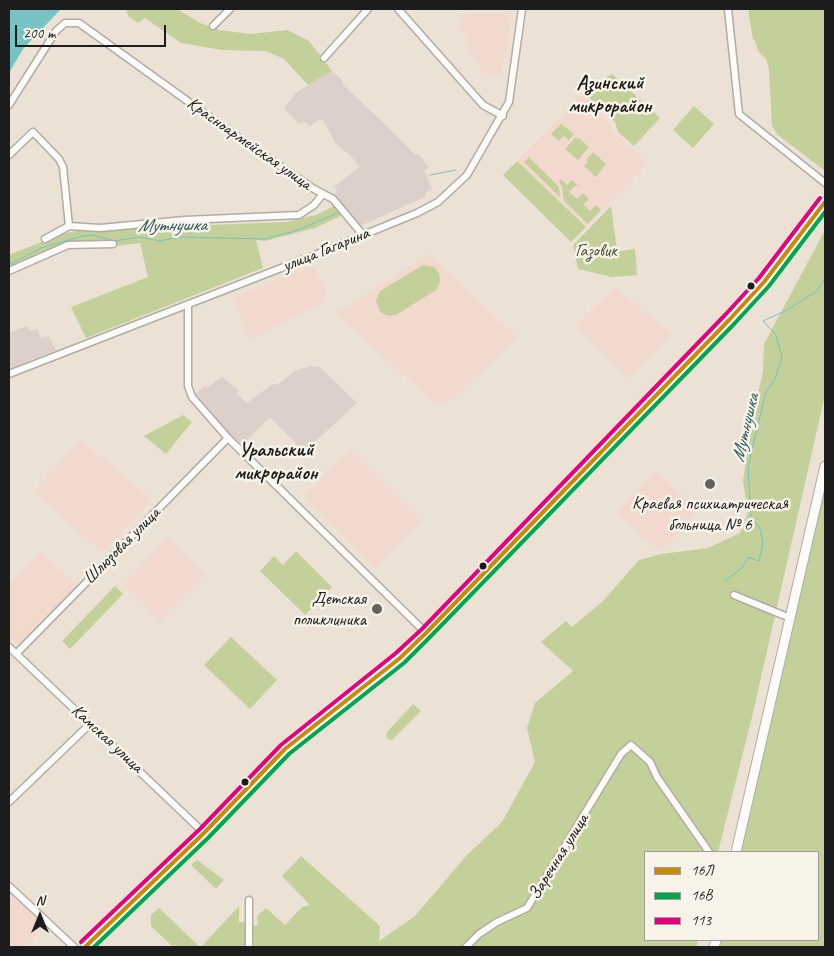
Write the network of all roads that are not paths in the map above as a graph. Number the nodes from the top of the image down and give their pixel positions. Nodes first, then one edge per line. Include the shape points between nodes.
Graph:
1 (368, 9) edge
2 (398, 9) edge
3 (522, 9) edge
4 (728, 9) edge
5 (227, 10) edge
6 (213, 26) dead end
7 (324, 58) dead end
8 (9, 105) edge
9 (503, 116) junction
10 (9, 155) edge
11 (825, 183) edge
12 (323, 194) junction
13 (825, 202) edge
14 (70, 226) junction
15 (363, 235) junction
16 (45, 239) dead end
17 (113, 244) dead end
18 (9, 271) edge
19 (188, 306) junction
20 (9, 374) edge
21 (228, 438) junction
22 (825, 466) edge
23 (734, 595) dead end
24 (790, 618) junction
25 (426, 633) junction
26 (9, 647) edge
27 (16, 654) junction
28 (90, 724) junction
29 (9, 802) edge
30 (204, 833) junction
31 (708, 851) edge
32 (736, 851) edge
33 (9, 886) edge
34 (249, 900) dead end
35 (74, 947) edge
36 (85, 947) edge
37 (249, 947) edge
38 (466, 947) edge

1 - 7 street
2 - 9 street via 483,105
3 - 9 street, улица Гагарина via 509,102
4 - 11 street via 739,114
5 - 6 street
8 - 12 street, Красноармейская улица via 56,31 65,23 78,23
9 - 15 street, улица Гагарина via 467,175 438,202
10 - 14 street via 33,132 59,158 63,167
12 - 14 street, Красноармейская улица via 299,215 100,228
12 - 15 street via 334,199
13 - 25 main road via 743,305
14 - 16 street
15 - 19 street, улица Гагарина
17 - 18 street via 68,245
19 - 20 street, улица Гагарина via 164,312
19 - 21 street via 188,386 192,397
21 - 25 street
21 - 27 street, Шлюзовая улица
22 - 24 main road
23 - 24 street
24 - 32 main road
25 - 30 main road via 400,658 285,749
26 - 27 street, Камская улица
27 - 28 street, Камская улица
28 - 29 street
28 - 30 street, Камская улица
30 - 36 main road
31 - 38 street, Заречная улица via 650,762 632,746 621,754 527,908 496,922
33 - 35 street
34 - 37 street

